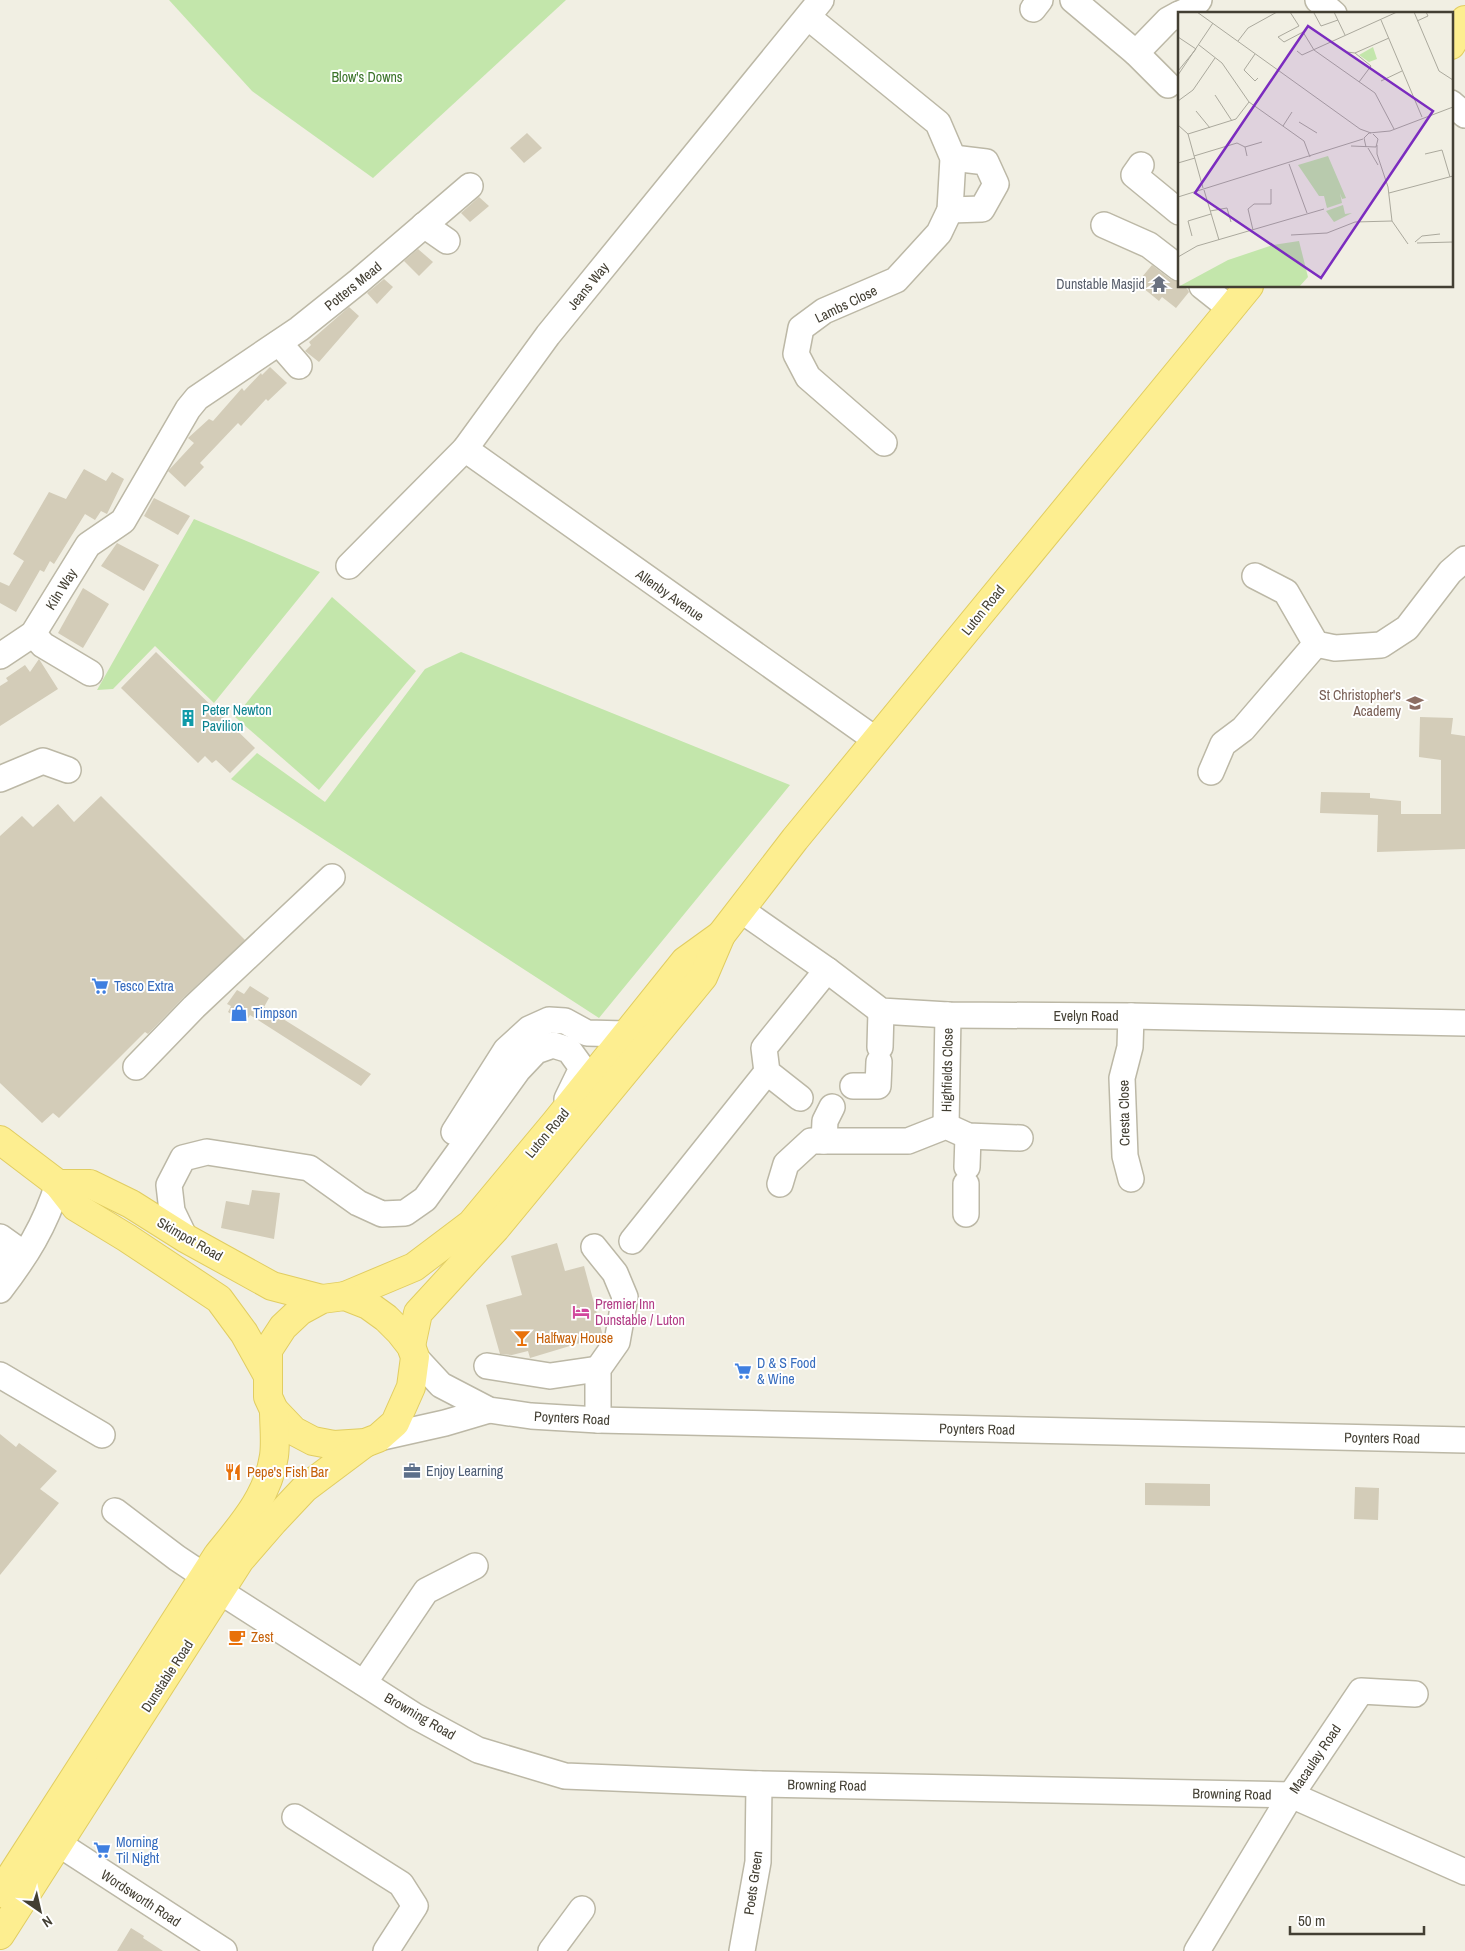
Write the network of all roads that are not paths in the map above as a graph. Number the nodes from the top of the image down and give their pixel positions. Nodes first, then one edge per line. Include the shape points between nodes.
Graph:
1 (1073, 0) edge
2 (1199, 0) edge
3 (815, 8) edge
4 (1183, 12) edge
5 (1178, 15) edge
6 (1465, 20) edge
7 (1452, 31) edge
8 (1452, 43) edge
9 (1136, 53) junction
10 (1168, 85) dead end
11 (1452, 104) edge
12 (1465, 115) edge
13 (954, 158) junction
14 (1141, 165) dead end
15 (470, 186) dead end
16 (950, 210) junction
17 (1178, 211) edge
18 (1104, 225) dead end
19 (424, 226) junction
20 (447, 241) dead end
21 (1178, 267) edge
22 (1204, 288) edge
23 (1247, 288) edge
24 (1230, 309) junction
25 (279, 343) junction
26 (299, 366) dead end
27 (884, 443) dead end
28 (465, 449) junction
29 (155, 465) joint
30 (1465, 559) edge
31 (349, 566) dead end
32 (1255, 576) dead end
33 (33, 634) junction
34 (1316, 644) junction
35 (0, 656) edge
36 (90, 673) dead end
37 (876, 740) junction
38 (68, 770) dead end
39 (1211, 772) dead end
40 (0, 779) edge
41 (332, 877) dead end
42 (741, 910) junction
43 (721, 935) junction
44 (827, 970) junction
45 (881, 1012) junction
46 (948, 1015) junction
47 (1131, 1016) junction
48 (1465, 1023) edge
49 (626, 1034) junction
50 (136, 1067) dead end
51 (767, 1072) junction
52 (853, 1086) dead end
53 (800, 1098) dead end
54 (832, 1107) dead end
55 (555, 1124) junction
56 (957, 1131) junction
57 (1020, 1138) dead end
58 (0, 1140) edge
59 (818, 1141) junction
60 (440, 1156) dead end
61 (1132, 1179) dead end
62 (58, 1184) junction
63 (780, 1184) dead end
64 (966, 1214) dead end
65 (0, 1237) edge
66 (185, 1238) junction
67 (632, 1241) dead end
68 (594, 1247) dead end
69 (0, 1272) edge
70 (0, 1290) edge
71 (333, 1297) junction
72 (413, 1352) junction
73 (487, 1366) dead end
74 (598, 1369) junction
75 (0, 1375) edge
76 (268, 1377) junction
77 (274, 1410) junction
78 (489, 1410) junction
79 (598, 1420) junction
80 (102, 1436) dead end
81 (1465, 1440) edge
82 (372, 1441) junction
83 (115, 1511) dead end
84 (475, 1566) dead end
85 (213, 1584) junction
86 (364, 1683) junction
87 (1415, 1694) dead end
88 (759, 1784) junction
89 (1291, 1795) junction
90 (295, 1817) dead end
91 (59, 1844) junction
92 (1465, 1872) edge
93 (0, 1894) edge
94 (582, 1909) dead end
95 (0, 1935) edge
96 (224, 1951) edge
97 (386, 1951) edge
98 (551, 1951) edge
99 (742, 1951) edge
100 (1197, 1951) edge

1 - 9 street
2 - 4 street
3 - 13 street, Lambs Close via 938,123
3 - 28 street, Jeans Way via 548,335
5 - 9 street via 1168,20
6 - 7 main road
6 - 8 main road
9 - 10 street
11 - 12 street
13 - 16 street, Lambs Close
13 - 16 street via 986,162 996,184 982,209
14 - 17 street via 1134,176
15 - 19 street, Potters Mead
16 - 27 street, Lambs Close via 939,233 896,280 824,311 801,328 796,354 808,377
18 - 21 street via 1149,245
19 - 20 street
19 - 25 street, Potters Mead
22 - 24 street
23 - 24 main road, Luton Road
24 - 37 main road, Luton Road
25 - 26 street
25 - 29 street, Potters Mead via 198,398
28 - 31 street, Jeans Way
28 - 37 street, Allenby Avenue
29 - 33 street, Kiln Way via 132,526 88,545
30 - 34 street via 1450,572 1407,628 1382,644 1335,648
32 - 34 street via 1286,592
33 - 35 street, Kiln Way
33 - 36 street via 43,645
34 - 39 street via 1243,729 1224,744
37 - 42 main road, Luton Road
38 - 40 street via 42,761
41 - 50 street
42 - 43 main road, Luton Road
42 - 44 street
43 - 49 main road, Luton Road via 684,961
43 - 72 main road, Luton Road via 699,982 496,1228 418,1314
44 - 45 street
44 - 51 street via 764,1048
45 - 46 street, Evelyn Road
45 - 52 street via 878,1086
46 - 47 street, Evelyn Road
46 - 56 street, Highfields Close
47 - 48 street, Evelyn Road
47 - 61 street, Cresta Close via 1130,1047 1122,1078 1125,1156
49 - 55 main road, Luton Road
49 - 60 street via 587,1033 565,1021 549,1020 529,1029 506,1050
51 - 53 street
51 - 67 street
54 - 59 street
55 - 66 street via 582,1068 569,1050 553,1045 536,1051 518,1070 425,1199 405,1212 382,1214 309,1168 208,1152 183,1158 169,1185 172,1211
55 - 71 main road, Luton Road via 471,1224 414,1267
56 - 57 street, Highfields Close
56 - 59 street, Highfields Close via 908,1141
56 - 64 street via 967,1175
58 - 62 main road
59 - 63 street via 786,1164
62 - 66 main road, Skimpot Road via 90,1184 131,1204
62 - 70 street via 50,1211 24,1258
62 - 76 main road via 76,1207 219,1299 244,1333
65 - 69 street via 14,1247 11,1258
66 - 71 main road, Skimpot Road via 272,1286
68 - 74 street via 614,1273 624,1297 617,1342
71 - 72 main road via 368,1305 400,1332
71 - 76 main road via 300,1311 283,1327 268,1350
72 - 78 street, Poynters Road via 441,1385
72 - 82 main road via 411,1387 403,1407 395,1423
73 - 74 street via 550,1376
74 - 79 street
75 - 80 street
76 - 77 main road via 268,1397
77 - 82 main road via 294,1431 313,1441 334,1445
77 - 85 main road, Dunstable Road via 274,1456 267,1485 251,1513 216,1556
78 - 79 street, Poynters Road
78 - 82 street, Poynters Road
79 - 81 street, Poynters Road
82 - 85 main road, Dunstable Road via 331,1468 299,1495 240,1560
83 - 85 street, Browning Road
84 - 86 street via 426,1591
85 - 86 street, Browning Road
85 - 91 main road, Dunstable Road
85 - 93 main road, Dunstable Road
86 - 88 street, Browning Road via 415,1716 478,1750 565,1776
87 - 89 street, Macaulay Road via 1361,1691
88 - 89 street, Browning Road
88 - 99 street, Poets Green via 758,1862
89 - 92 street, Browning Road
89 - 100 street, Macaulay Road
90 - 97 street via 400,1884 423,1909
91 - 95 main road, Dunstable Road
91 - 96 street, Wordsworth Road
94 - 98 street

